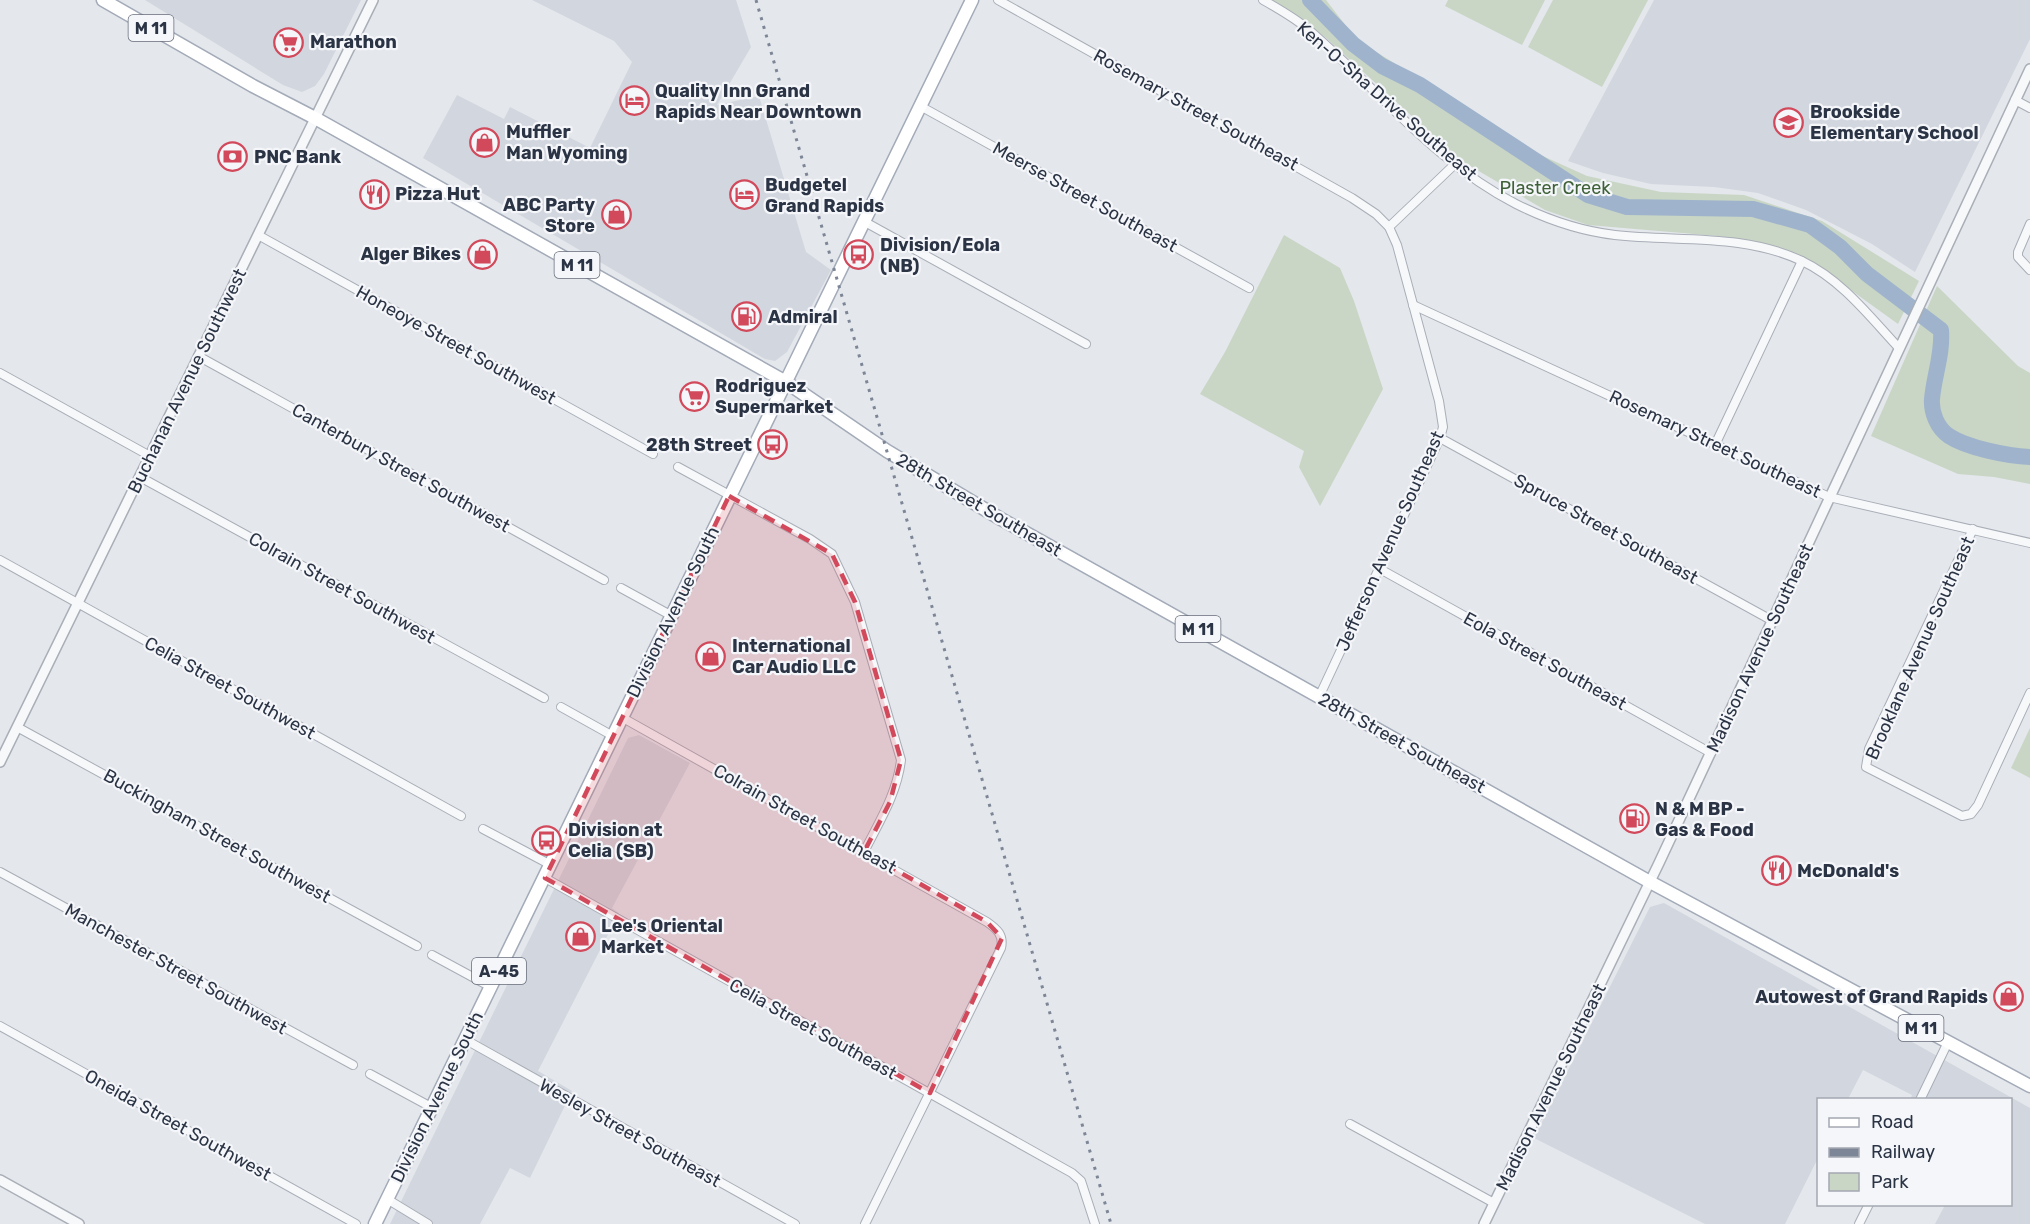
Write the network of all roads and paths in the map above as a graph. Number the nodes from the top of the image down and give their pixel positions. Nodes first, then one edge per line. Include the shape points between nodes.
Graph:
1 (103, 0) edge
2 (373, 0) edge
3 (972, 0) edge
4 (998, 0) edge
5 (1263, 0) edge
6 (2030, 69) edge
7 (2015, 100) junction
8 (922, 106) junction
9 (2030, 108) edge
10 (315, 118) junction
11 (1455, 165) junction
12 (865, 222) junction
13 (2030, 224) edge
14 (1389, 227) junction
15 (258, 235) junction
16 (1802, 261) junction
17 (2030, 270) edge
18 (1249, 288) dead end
19 (1413, 305) junction
20 (1086, 344) dead end
21 (1899, 348) junction
22 (198, 356) junction
23 (0, 373) edge
24 (786, 382) junction
25 (1440, 438) junction
26 (1715, 445) junction
27 (654, 454) dead end
28 (150, 456) junction
29 (678, 468) dead end
30 (140, 477) junction
31 (729, 496) junction
32 (1829, 497) junction
33 (1973, 529) junction
34 (2030, 543) edge
35 (0, 560) edge
36 (1380, 569) junction
37 (604, 580) dead end
38 (621, 588) dead end
39 (79, 604) junction
40 (672, 616) junction
41 (1773, 621) junction
42 (2030, 693) edge
43 (1319, 697) junction
44 (544, 698) dead end
45 (561, 707) dead end
46 (622, 717) junction
47 (17, 727) junction
48 (613, 736) junction
49 (1711, 753) junction
50 (0, 762) edge
51 (461, 816) dead end
52 (483, 829) dead end
53 (864, 852) junction
54 (551, 865) junction
55 (0, 872) edge
56 (544, 878) junction
57 (1650, 882) junction
58 (417, 946) dead end
59 (432, 955) dead end
60 (491, 987) junction
61 (0, 1026) edge
62 (466, 1040) junction
63 (1948, 1042) junction
64 (353, 1065) dead end
65 (370, 1074) dead end
66 (2030, 1086) edge
67 (930, 1093) junction
68 (1921, 1098) edge
69 (431, 1107) junction
70 (1350, 1124) dead end
71 (0, 1180) edge
72 (387, 1199) junction
73 (1494, 1203) junction
74 (1868, 1206) edge
75 (79, 1224) edge
76 (356, 1224) edge
77 (375, 1224) edge
78 (428, 1224) edge
79 (795, 1224) edge
80 (865, 1224) edge
81 (1095, 1224) edge
82 (1484, 1224) edge
83 (1859, 1224) edge

1 - 10 main road, M 11
2 - 10 street, Buchanan Avenue Southwest
3 - 8 main road, Division Avenue South
4 - 14 street, Rosemary Street Southeast via 1352,198
5 - 11 street, Ken-O-Sha Drive Southeast via 1308,29
6 - 7 street, Madison Avenue Southeast
7 - 9 street
7 - 21 street, Madison Avenue Southeast
8 - 12 main road, Division Avenue South
8 - 18 street, Meerse Street Southeast
10 - 15 street, Buchanan Avenue Southwest
10 - 24 main road, M 11
11 - 14 street
11 - 16 street, Ken-O-Sha Drive Southeast via 1515,204 1576,227 1613,235 1735,242
12 - 20 street
12 - 24 main road, Division Avenue South
13 - 17 street via 2018,252
14 - 19 street, Jefferson Avenue Southeast
15 - 22 street, Buchanan Avenue Southwest
15 - 27 street, Honeoye Street Southwest
16 - 21 street, Ken-O-Sha Drive Southeast via 1852,297
16 - 26 street
19 - 25 street, Jefferson Avenue Southeast via 1439,401 1443,427
19 - 26 street, Rosemary Street Southeast
21 - 32 street, Madison Avenue Southeast
22 - 28 street, Buchanan Avenue Southwest
22 - 37 street, Canterbury Street Southwest
23 - 28 street
24 - 31 main road, Division Avenue South / A-45
24 - 43 main road, 28th Street Southeast / M 11 via 942,485
25 - 36 street, Jefferson Avenue Southeast
25 - 41 street, Spruce Street Southeast
26 - 32 street, Rosemary Street Southeast
28 - 30 street, Buchanan Avenue Southwest
29 - 31 street
30 - 39 street, Buchanan Avenue Southwest
30 - 44 street, Colrain Street Southwest
31 - 40 main road, Division Avenue South / A-45
31 - 53 street via 832,554 855,602 901,760 898,780
32 - 33 street, Rosemary Street Southeast
32 - 41 street, Madison Avenue Southeast
33 - 34 street, Rosemary Street Southeast
33 - 42 street, Brooklane Avenue Southeast via 1869,749 1866,767 1962,816 1971,814
35 - 39 street, Celia Street Southwest
36 - 43 street, Jefferson Avenue Southeast
36 - 49 street, Eola Street Southeast
38 - 40 street
39 - 47 street, Buchanan Avenue Southwest
39 - 51 street, Celia Street Southwest
40 - 46 main road, Division Avenue South / A-45
41 - 49 street, Madison Avenue Southeast
43 - 57 main road, 28th Street Southeast / M 11
45 - 48 street
46 - 48 main road, Division Avenue South / A-45
46 - 53 street, Colrain Street Southeast
47 - 50 street, Buchanan Avenue Southwest
47 - 58 street, Buckingham Street Southwest
48 - 54 main road, Division Avenue South / A-45
49 - 57 street, Madison Avenue Southeast
52 - 54 street
53 - 67 street, Colrain Street Southeast via 987,922 1002,938 1001,948
54 - 56 main road, Division Avenue South / A-45
55 - 64 street, Manchester Street Southwest
56 - 60 main road, Division Avenue South / A-45
56 - 67 street, Celia Street Southeast
57 - 63 main road, 28th Street Southeast / M 11
57 - 73 street, Madison Avenue Southeast
59 - 60 street
60 - 62 main road, Division Avenue South / A-45
61 - 76 street, Oneida Street Southwest
62 - 69 main road, Division Avenue South / A-45
62 - 79 street, Wesley Street Southeast
63 - 66 main road, 28th Street Southeast / M 11
63 - 68 street
65 - 69 street
67 - 80 street
67 - 81 street, Celia Street Southeast via 1072,1173 1081,1182
69 - 72 main road, Division Avenue South / A-45
70 - 73 street
71 - 75 street
72 - 77 main road, Division Avenue South / A-45
72 - 78 street
73 - 82 street, Madison Avenue Southeast
74 - 83 street

